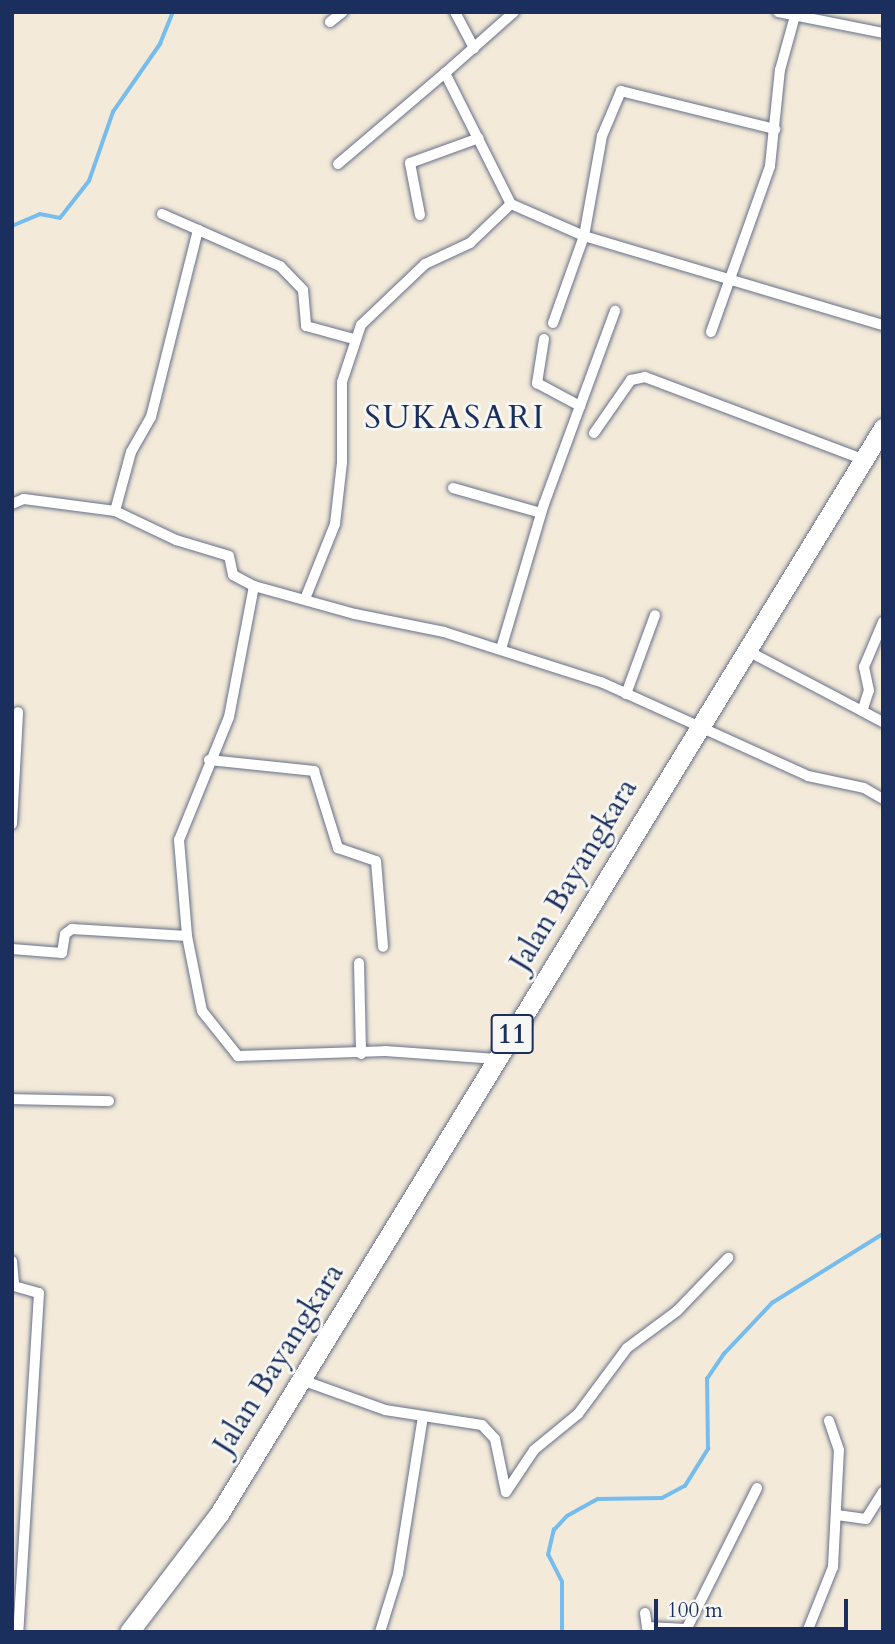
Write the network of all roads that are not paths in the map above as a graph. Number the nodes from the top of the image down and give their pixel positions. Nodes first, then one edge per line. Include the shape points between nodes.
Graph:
1 (343, 12) edge
2 (455, 12) edge
3 (514, 12) edge
4 (778, 12) edge
5 (795, 16) junction
6 (330, 22) dead end
7 (883, 33) edge
8 (474, 48) junction
9 (445, 73) junction
10 (775, 129) junction
11 (479, 138) junction
12 (338, 164) dead end
13 (511, 204) junction
14 (162, 214) dead end
15 (420, 215) dead end
16 (198, 230) junction
17 (584, 236) junction
18 (731, 276) junction
19 (615, 311) dead end
20 (553, 323) dead end
21 (883, 324) edge
22 (711, 332) dead end
23 (354, 339) junction
24 (544, 339) dead end
25 (580, 406) junction
26 (883, 428) edge
27 (594, 433) dead end
28 (862, 459) junction
29 (453, 488) dead end
30 (12, 504) edge
31 (115, 511) junction
32 (541, 513) junction
33 (254, 586) junction
34 (305, 598) junction
35 (655, 615) dead end
36 (883, 622) edge
37 (501, 649) junction
38 (744, 649) junction
39 (626, 694) junction
40 (862, 711) junction
41 (18, 712) dead end
42 (883, 722) edge
43 (698, 727) junction
44 (209, 760) junction
45 (883, 799) edge
46 (12, 824) edge
47 (187, 936) junction
48 (383, 947) dead end
49 (12, 949) edge
50 (359, 962) dead end
51 (361, 1054) junction
52 (498, 1059) junction
53 (12, 1099) edge
54 (109, 1101) dead end
55 (728, 1258) dead end
56 (12, 1261) edge
57 (299, 1379) junction
58 (423, 1416) junction
59 (829, 1421) dead end
60 (757, 1488) dead end
61 (883, 1492) edge
62 (836, 1516) junction
63 (645, 1613) dead end
64 (686, 1630) edge
65 (18, 1632) edge
66 (129, 1632) edge
67 (380, 1632) edge
68 (807, 1632) edge

1 - 6 street
2 - 8 street
3 - 8 street
4 - 5 street
5 - 7 street
5 - 10 street via 780,70
8 - 9 street
9 - 11 street
9 - 12 street
10 - 17 street via 621,90 602,136
10 - 18 street via 770,166
11 - 13 street
11 - 15 street via 410,163
13 - 17 street
13 - 23 street via 476,238 436,257 390,294
14 - 16 street
16 - 23 street via 289,273 305,296 306,326
16 - 31 street via 151,417 131,452
17 - 18 street
17 - 20 street
18 - 21 street
18 - 22 street
19 - 25 street
23 - 34 street via 342,382 342,463 335,524
24 - 25 street via 537,383
25 - 32 street
26 - 28 highway, Jalan Bayangkara / 11
27 - 28 street via 631,380 645,377
28 - 38 highway, Jalan Bayangkara / 11
29 - 32 street
30 - 31 street via 24,499
31 - 33 street via 176,540 229,556 233,575
32 - 37 street
33 - 34 street
33 - 44 street via 229,717
34 - 37 street
35 - 39 street
36 - 40 street via 864,667 869,690
37 - 39 street
38 - 40 street
38 - 43 highway, Jalan Bayangkara / 11
39 - 43 street
40 - 42 street
41 - 46 street
43 - 45 street via 808,776 864,788
43 - 52 highway, Jalan Bayangkara / 11
44 - 47 street via 179,840
44 - 48 street via 314,771 338,848 376,862
47 - 49 street via 72,929 65,934 62,953
47 - 51 street via 202,1011 234,1053
50 - 51 street
51 - 52 street via 385,1051
52 - 57 highway, Jalan Bayangkara / 11
53 - 54 street
55 - 58 street via 677,1311 627,1348 578,1414 534,1450 506,1492 491,1432 482,1425
56 - 65 street via 14,1286 39,1293
57 - 58 street via 385,1410
57 - 66 highway, Jalan Bayangkara / 11 via 206,1534
58 - 67 street via 398,1574
59 - 62 street via 839,1450
60 - 64 street
61 - 62 street via 866,1518
62 - 68 street via 833,1567
63 - 64 street via 647,1627

